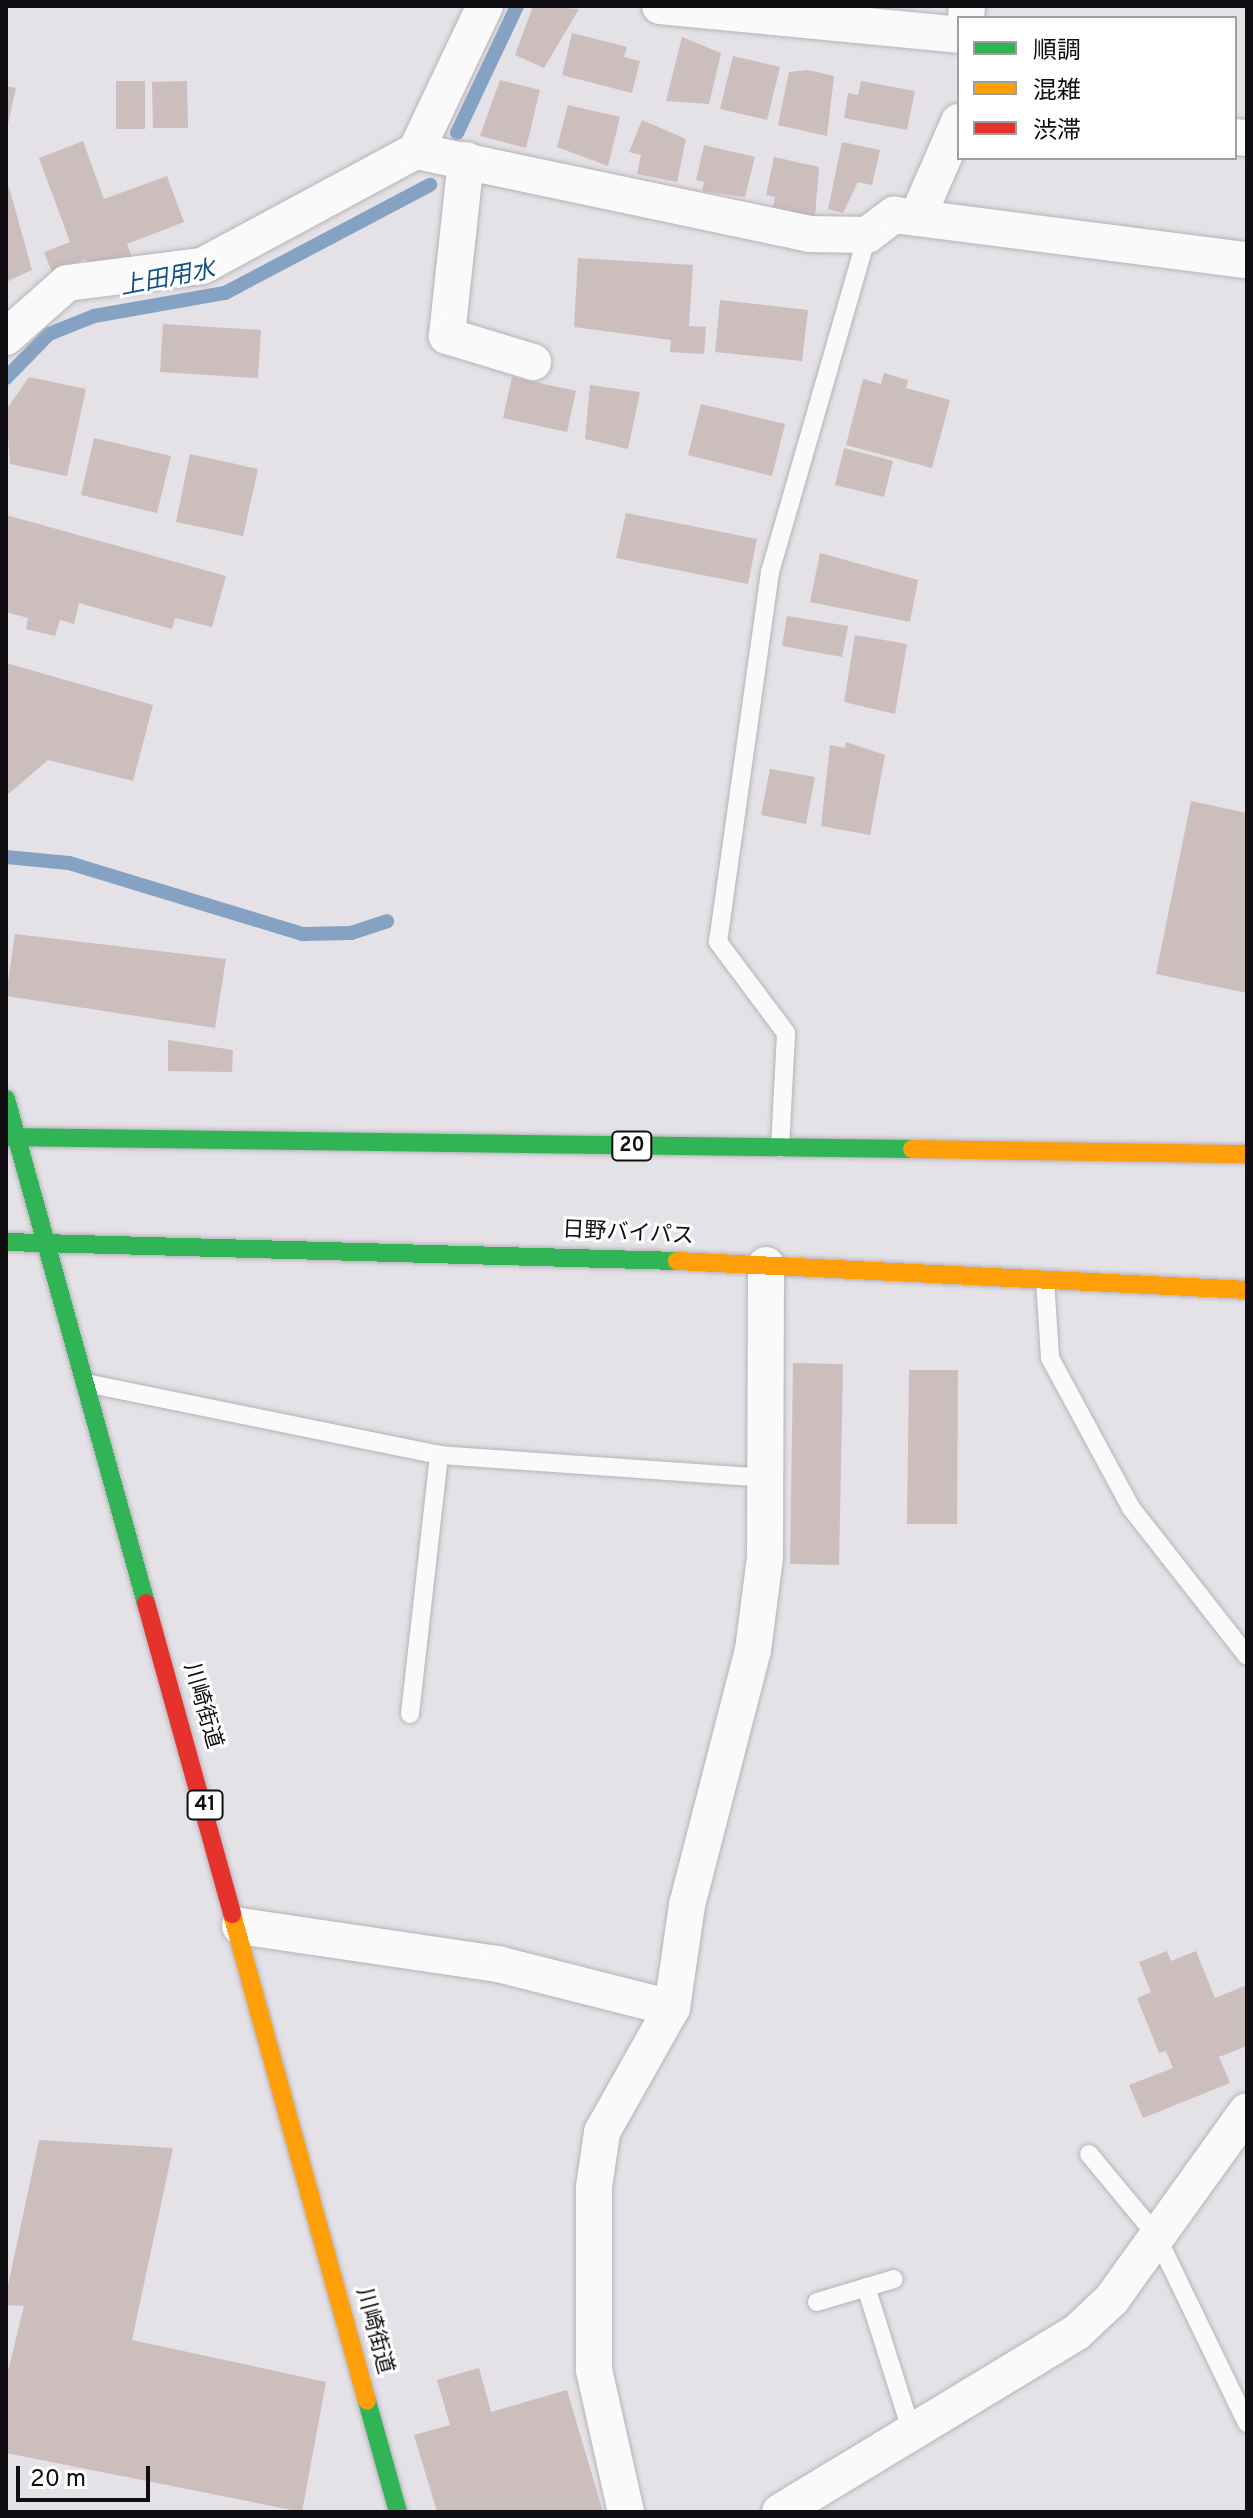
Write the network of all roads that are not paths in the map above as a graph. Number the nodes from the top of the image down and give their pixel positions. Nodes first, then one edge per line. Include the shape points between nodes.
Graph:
1 (485, 6) edge
2 (660, 6) edge
3 (957, 35) edge
4 (957, 127) edge
5 (416, 151) junction
6 (466, 160) junction
7 (917, 218) junction
8 (867, 235) junction
9 (1247, 260) edge
10 (6, 337) edge
11 (533, 362) dead end
12 (6, 1099) edge
13 (12, 1137) edge
14 (780, 1148) junction
15 (1247, 1154) edge
16 (6, 1242) edge
17 (47, 1242) junction
18 (766, 1265) junction
19 (1045, 1279) junction
20 (1247, 1290) edge
21 (86, 1383) junction
22 (439, 1455) junction
23 (765, 1478) junction
24 (1247, 1656) edge
25 (410, 1714) dead end
26 (240, 1926) junction
27 (672, 2008) junction
28 (1247, 2111) edge
29 (1089, 2154) dead end
30 (1156, 2235) junction
31 (894, 2279) dead end
32 (866, 2287) junction
33 (817, 2302) dead end
34 (1247, 2423) edge
35 (913, 2436) junction
36 (398, 2512) edge
37 (626, 2512) edge
38 (780, 2512) edge

1 - 5 street
2 - 3 street
4 - 7 street
5 - 6 street
5 - 10 street via 202,266 67,283
6 - 8 street via 809,234
6 - 11 street via 447,336
7 - 8 street via 894,215
7 - 9 street
8 - 14 lane via 770,572 718,942 786,1033
12 - 13 main road, 川崎街道 / 41
13 - 14 main road, 20
13 - 17 main road, 川崎街道 / 41
14 - 15 main road, 20
16 - 17 main road, 日野バイパス
17 - 18 main road, 日野バイパス via 471,1250
17 - 21 main road, 川崎街道 / 41
18 - 19 main road, 日野バイパス
18 - 23 street
19 - 20 main road, 日野バイパス
19 - 24 lane via 1050,1358 1131,1508
21 - 22 lane
21 - 26 main road, 川崎街道 / 41
22 - 23 lane
22 - 25 lane
23 - 27 street via 753,1650 687,1905
26 - 27 street via 498,1964
26 - 36 main road, 川崎街道 / 41
27 - 37 street via 602,2132 594,2187 594,2370
28 - 30 street
29 - 30 lane
30 - 34 lane
30 - 35 street via 1112,2299 1077,2332
31 - 32 lane
32 - 33 lane
32 - 35 lane
35 - 38 street

